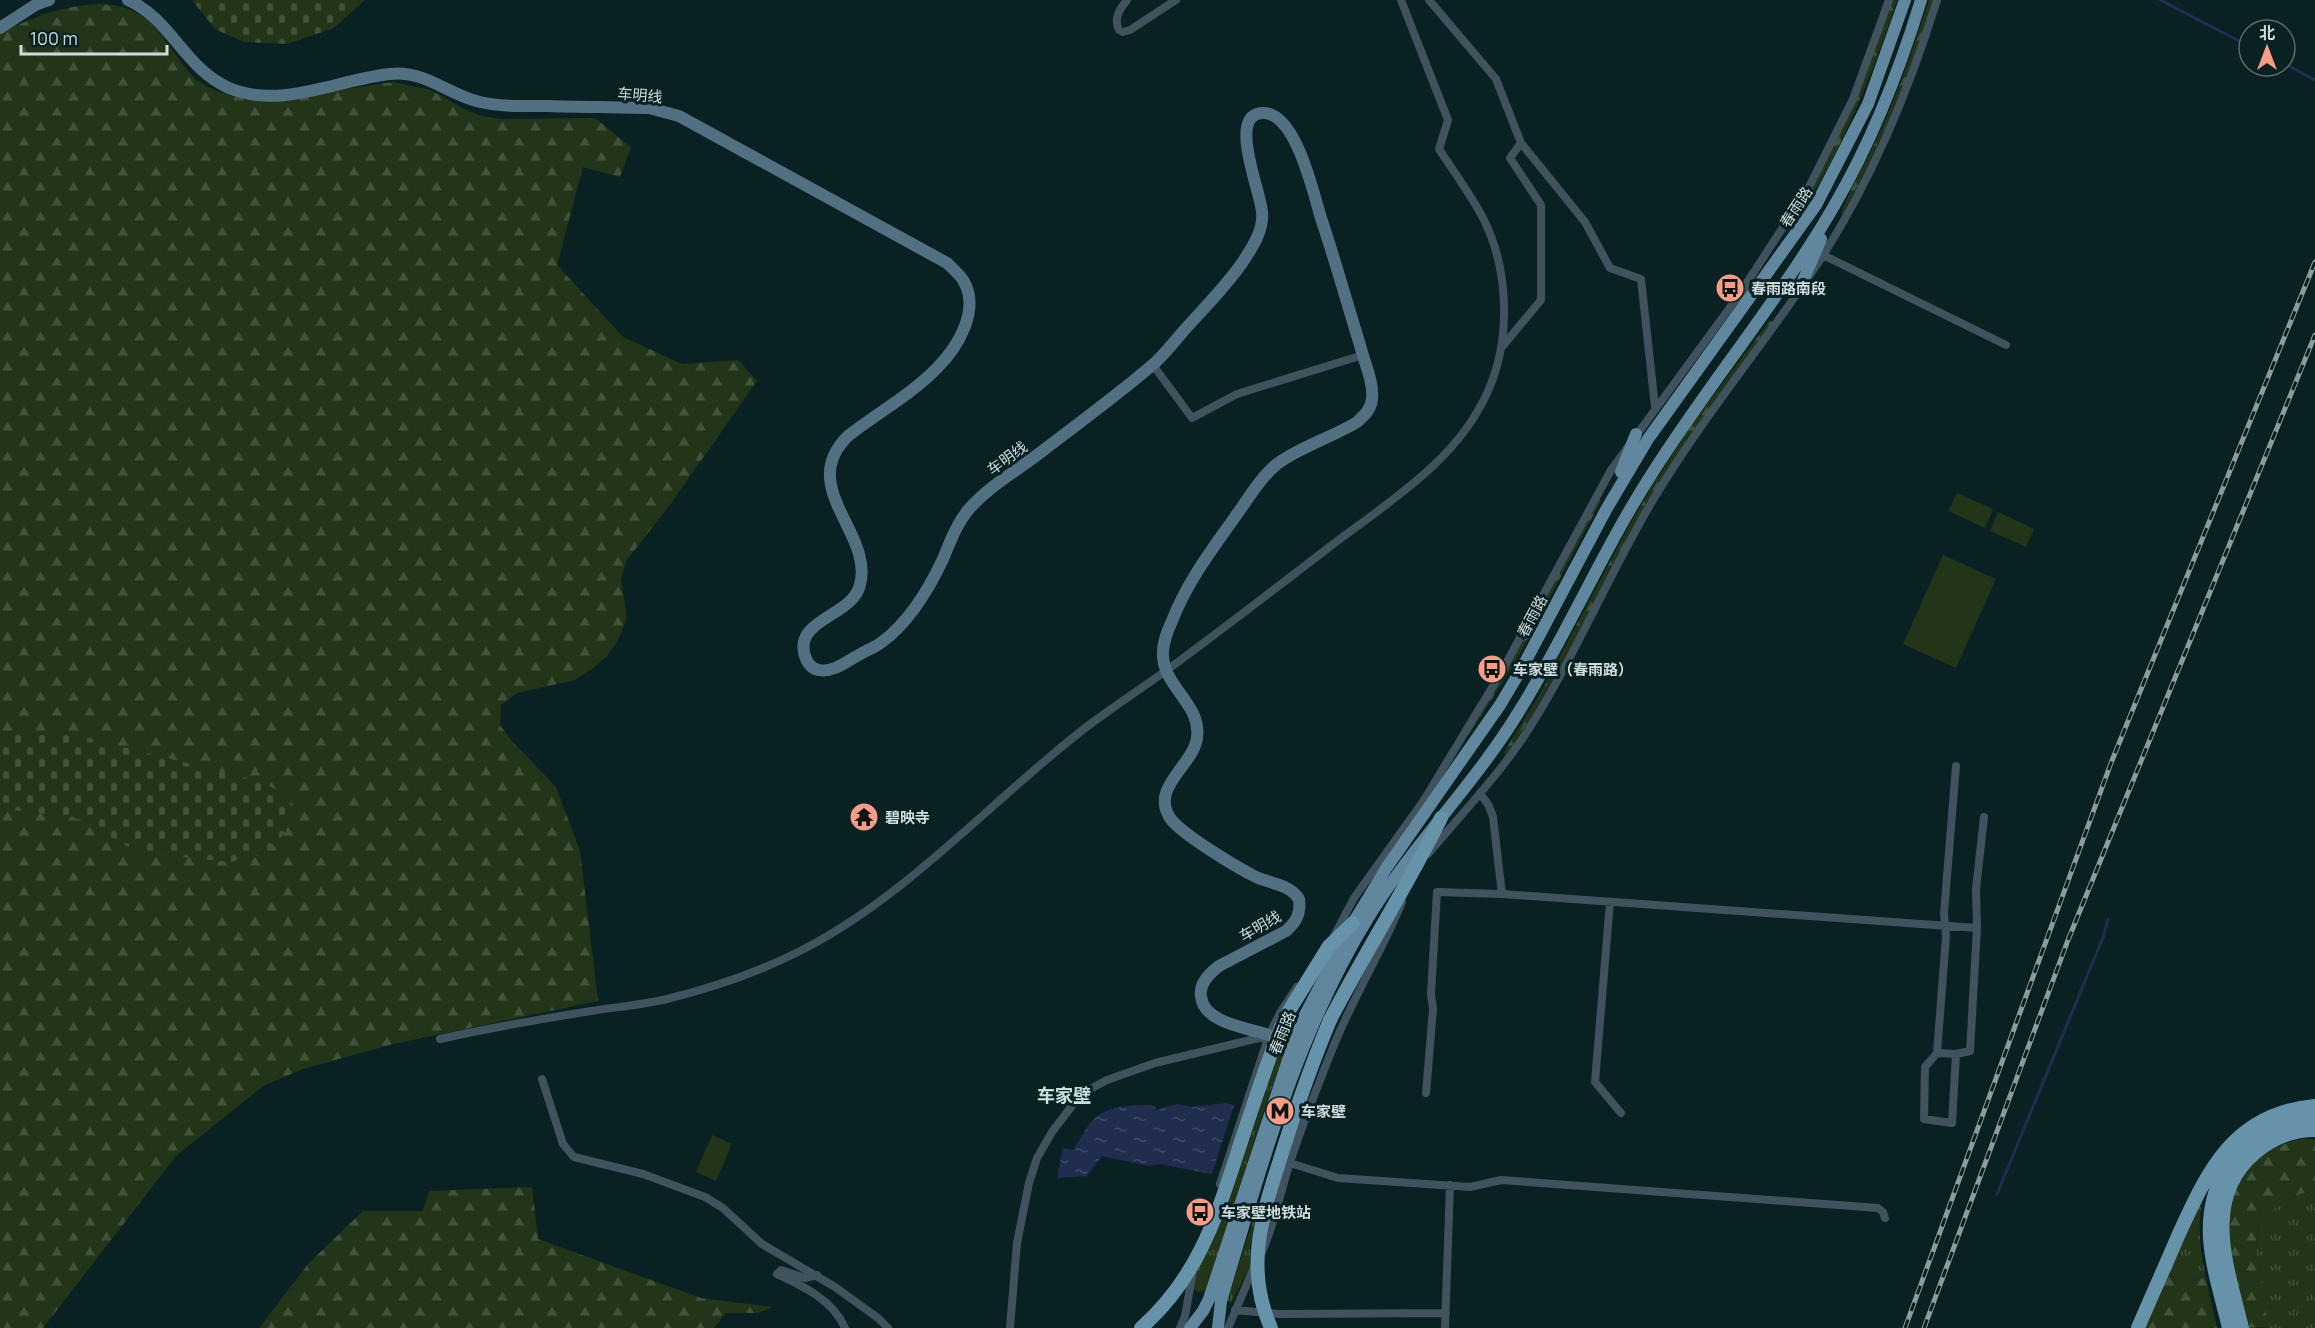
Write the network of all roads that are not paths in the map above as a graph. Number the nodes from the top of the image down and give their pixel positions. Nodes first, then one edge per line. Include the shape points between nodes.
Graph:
1 (49, 0) edge
2 (128, 0) edge
3 (1127, 0) edge
4 (1176, 0) edge
5 (1401, 0) edge
6 (1429, 0) edge
7 (1889, 0) edge
8 (1905, 0) edge
9 (1921, 0) edge
10 (1937, 0) edge
11 (0, 28) edge
12 (1521, 143) junction
13 (1835, 204) junction
14 (1823, 255) junction
15 (1799, 290) junction
16 (2006, 345) dead end
17 (1501, 348) junction
18 (1363, 355) junction
19 (1153, 365) junction
20 (1655, 407) junction
21 (1636, 434) junction
22 (1607, 507) junction
23 (1166, 671) junction
24 (1466, 755) junction
25 (1956, 766) dead end
26 (1480, 793) junction
27 (1424, 800) junction
28 (1984, 817) dead end
29 (1441, 818) junction
30 (1416, 868) junction
31 (1502, 894) junction
32 (1610, 902) junction
33 (1353, 923) junction
34 (1945, 926) junction
35 (1977, 928) junction
36 (1329, 946) junction
37 (1275, 1031) junction
38 (440, 1039) dead end
39 (1937, 1053) junction
40 (1956, 1054) junction
41 (542, 1080) dead end
42 (1426, 1093) dead end
43 (2315, 1106) edge
44 (1621, 1113) dead end
45 (2315, 1117) edge
46 (2315, 1130) edge
47 (1290, 1163) junction
48 (1450, 1185) junction
49 (1885, 1218) dead end
50 (817, 1275) junction
51 (2223, 1276) junction
52 (1235, 1310) junction
53 (1446, 1313) junction
54 (845, 1328) edge
55 (888, 1328) edge
56 (1010, 1328) edge
57 (1141, 1328) edge
58 (1180, 1328) edge
59 (1190, 1328) edge
60 (1218, 1328) edge
61 (1228, 1328) edge
62 (1271, 1328) edge
63 (1445, 1328) edge
64 (2138, 1328) edge
65 (2229, 1328) edge
66 (2242, 1328) edge

1 - 11 main road
2 - 19 main road, 车明线 via 165,26 184,53 211,78 231,89 255,95 318,91 400,73 422,76 465,97 495,104 661,110 679,116 947,263 963,280 969,301 966,324 953,349 936,370 848,436 833,456 832,492 859,559 861,584 845,608 808,632 804,655 813,669 840,666 882,642 929,588 959,525 975,502
3 - 4 street via 1116,18 1123,32
5 - 17 street via 1448,120 1439,149 1484,221 1499,264 1503,289
6 - 12 street via 1496,79
7 - 20 street via 1853,99 1809,187 1755,271
8 - 22 main road, 春雨路 via 1868,104 1833,177 1673,404
9 - 13 main road, 春雨路 via 1884,106
10 - 14 street via 1883,146
12 - 17 street via 1510,158 1540,205 1540,300
12 - 20 street via 1585,222 1610,268 1641,279
13 - 15 main road
13 - 29 main road, 春雨路 via 1782,288 1651,475 1500,743
14 - 15 street
14 - 16 street
15 - 26 street via 1671,470 1546,700 1504,765
17 - 23 street via 1488,393 1454,447 1412,484
18 - 19 street via 1237,394 1192,418
18 - 19 main road, 车明线 via 1294,137 1281,119 1266,113 1252,117 1245,138 1263,212 1253,246 1233,275
18 - 23 main road, 车明线 via 1372,396 1366,414 1346,429 1284,459 1260,482 1182,594 1165,641
20 - 21 street
21 - 22 main road
21 - 27 street via 1594,499 1502,671
22 - 24 main road, 春雨路 via 1522,668
23 - 37 main road, 车明线 via 1198,726 1195,747 1165,795 1172,820 1186,834 1244,870 1287,887 1299,899 1299,916 1294,924 1211,972 1200,990 1201,1002 1215,1018
23 - 38 street via 1082,730 880,901 796,953 741,977 668,999
24 - 27 main road
24 - 33 main road, 春雨路 via 1387,867
25 - 34 street
26 - 30 street
26 - 31 street via 1493,817
27 - 36 street via 1354,898
28 - 35 street via 1976,888
29 - 30 highway
29 - 60 main road, 春雨路 via 1364,925 1310,1031 1236,1250 1221,1301
30 - 47 street via 1386,940 1343,1022
30 - 62 highway, bridge via 1330,1020 1306,1076 1261,1222 1258,1282
31 - 32 street
31 - 42 street via 1437,892
32 - 34 street
32 - 44 street via 1595,1082
33 - 36 highway
33 - 59 main road, 春雨路 via 1301,1026 1209,1299
34 - 35 street
34 - 39 street
35 - 40 street via 1970,1052
36 - 37 highway
37 - 56 street via 1155,1063 1081,1094 1052,1132 1029,1183 1017,1243
37 - 57 highway, bridge via 1205,1243 1178,1289
37 - 58 street via 1204,1232
39 - 40 street
39 - 40 street via 1926,1067 1924,1119 1952,1123
41 - 50 street via 563,1144 574,1157 693,1191 723,1208 762,1244
43 - 64 highway via 2277,1113 2261,1121 2233,1140 2220,1156 2198,1192
45 - 51 highway via 2262,1131 2229,1163 2211,1211 2210,1239
46 - 51 highway via 2271,1140 2251,1156 2234,1178 2224,1201
47 - 48 street via 1338,1178
47 - 52 street via 1266,1242
48 - 49 street via 1470,1187 1501,1180 1843,1205 1878,1208
48 - 53 street
50 - 54 street via 805,1278 781,1270 777,1274 808,1288 840,1317
50 - 55 street
51 - 65 highway
51 - 66 highway
52 - 53 street via 1279,1314
52 - 61 street
53 - 63 street

